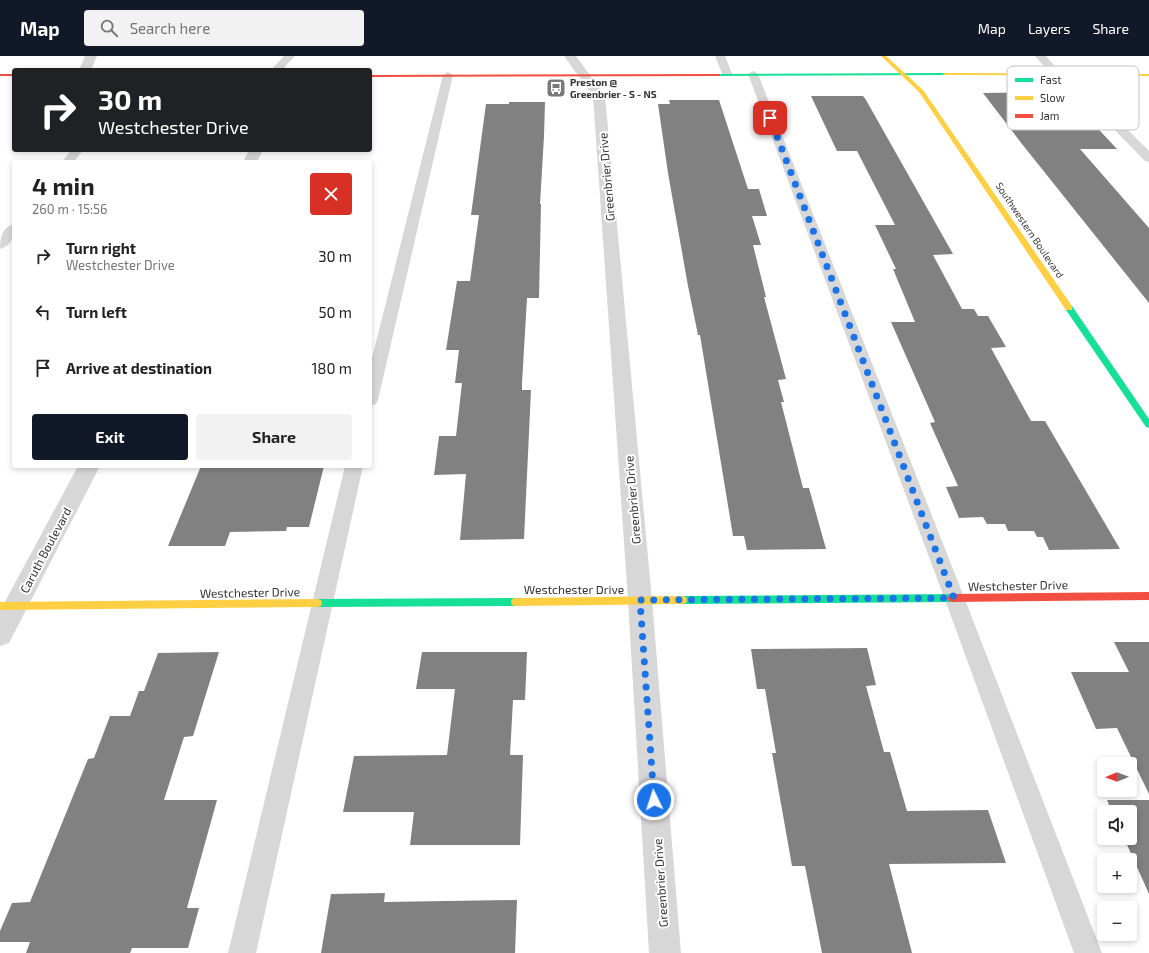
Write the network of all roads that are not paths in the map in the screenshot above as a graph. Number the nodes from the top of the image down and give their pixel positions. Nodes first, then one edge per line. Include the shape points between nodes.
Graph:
1 (91, 56) edge
2 (570, 56) edge
3 (720, 56) edge
4 (883, 56) edge
5 (1040, 56) edge
6 (294, 58) edge
7 (1052, 66) edge
8 (86, 68) edge
9 (279, 68) edge
10 (727, 74) junction
11 (753, 74) junction
12 (903, 74) junction
13 (0, 75) edge
14 (12, 75) edge
15 (448, 75) junction
16 (1007, 75) edge
17 (372, 76) edge
18 (586, 76) junction
19 (1120, 130) edge
20 (76, 152) edge
21 (1149, 158) edge
22 (70, 160) edge
23 (12, 230) edge
24 (0, 245) edge
25 (372, 392) edge
26 (1149, 425) edge
27 (88, 468) edge
28 (354, 468) edge
29 (1149, 596) edge
30 (954, 598) junction
31 (640, 600) junction
32 (322, 603) junction
33 (8, 606) edge
34 (0, 635) edge
35 (242, 953) edge
36 (665, 953) edge
37 (1088, 953) edge

1 - 8 street
2 - 18 street, Greenbrier Drive
3 - 10 lane
4 - 12 street, Southwestern Boulevard
5 - 7 lane
6 - 9 lane
10 - 11 street
10 - 18 street
11 - 12 street
11 - 30 lane
12 - 16 street
12 - 26 street, Southwestern Boulevard via 921,91
13 - 14 street
15 - 17 street
15 - 18 street
15 - 25 lane
18 - 31 street, Greenbrier Drive via 599,96
19 - 21 lane
20 - 22 lane
23 - 24 lane
27 - 33 street, Caruth Boulevard
28 - 32 lane
29 - 30 street, Westchester Drive
30 - 31 street, Westchester Drive
30 - 37 lane
31 - 32 street, Westchester Drive
31 - 36 street, Greenbrier Drive
32 - 33 street, Westchester Drive
32 - 35 lane
33 - 34 street, Caruth Boulevard

